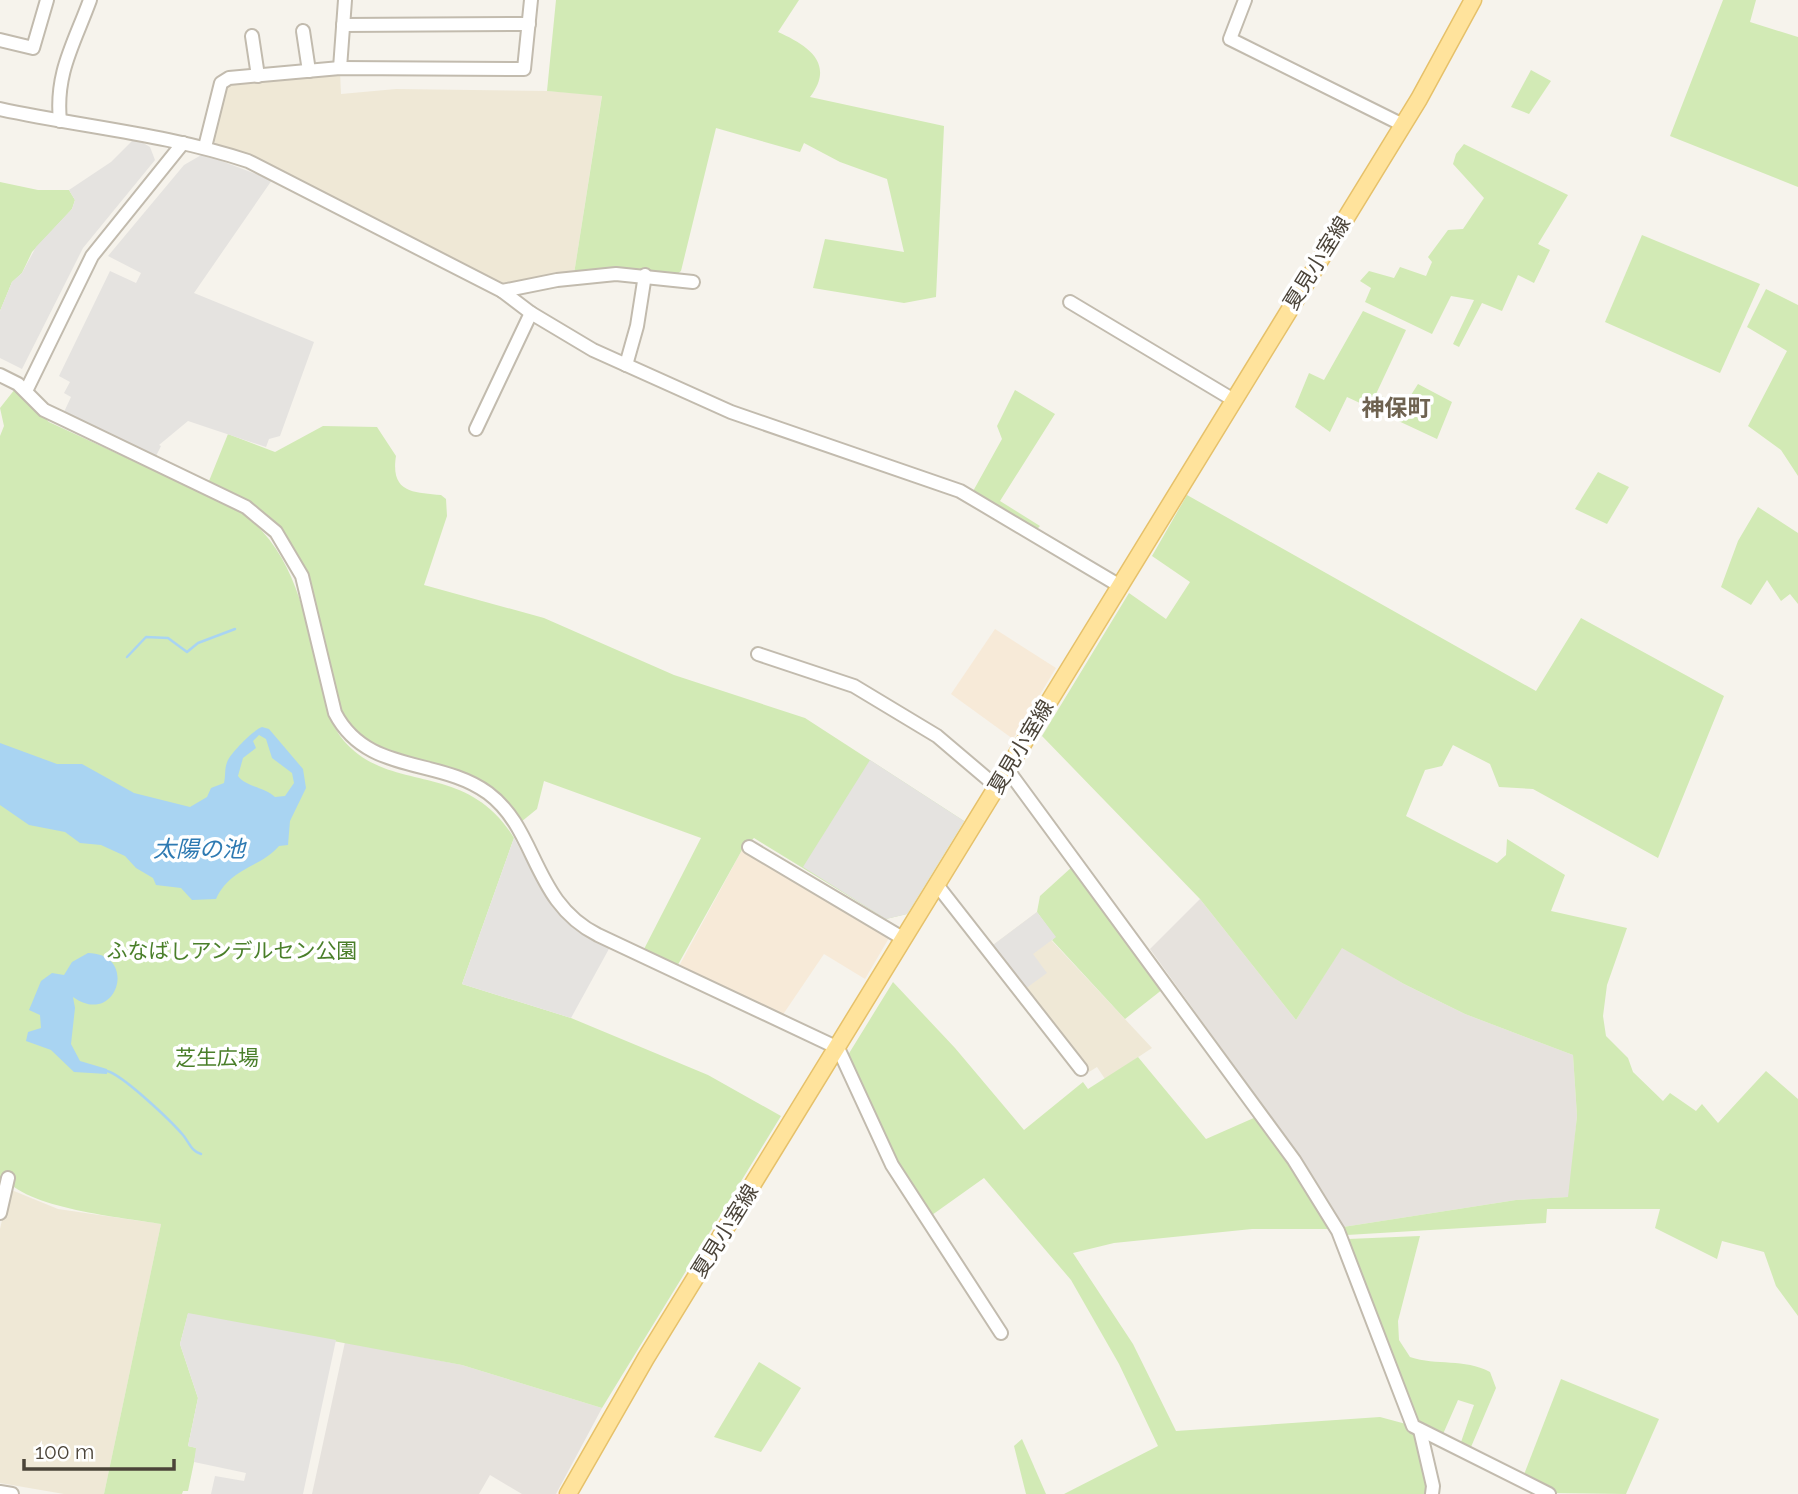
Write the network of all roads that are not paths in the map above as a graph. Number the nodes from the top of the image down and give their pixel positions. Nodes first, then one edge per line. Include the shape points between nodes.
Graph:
1 (47, 0) edge
2 (90, 0) edge
3 (345, 0) edge
4 (531, 0) edge
5 (1245, 0) edge
6 (1473, 0) edge
7 (528, 24) junction
8 (343, 25) junction
9 (303, 32) dead end
10 (252, 36) dead end
11 (0, 40) edge
12 (340, 68) junction
13 (309, 71) junction
14 (258, 76) junction
15 (0, 109) edge
16 (60, 121) junction
17 (1403, 125) junction
18 (183, 143) junction
19 (205, 147) junction
20 (645, 275) junction
21 (693, 282) dead end
22 (502, 291) junction
23 (1070, 302) dead end
24 (531, 313) junction
25 (626, 365) junction
26 (0, 375) edge
27 (26, 391) junction
28 (1232, 399) junction
29 (476, 429) dead end
30 (1120, 586) junction
31 (758, 654) dead end
32 (1007, 769) junction
33 (997, 787) junction
34 (749, 847) dead end
35 (936, 885) junction
36 (904, 939) junction
37 (838, 1048) junction
38 (1081, 1069) dead end
39 (8, 1178) dead end
40 (0, 1213) edge
41 (1001, 1333) dead end
42 (1420, 1430) junction
43 (0, 1492) edge
44 (12, 1494) edge
45 (568, 1494) edge
46 (1432, 1494) edge
47 (1549, 1494) edge

1 - 11 street via 33,48
2 - 16 street via 65,59 58,95
3 - 8 street
4 - 7 street
5 - 17 street via 1230,39
6 - 17 main road, 夏見小室線
7 - 8 street
7 - 12 street via 524,69
8 - 12 street
9 - 13 street
10 - 14 street
12 - 13 street
13 - 14 street
14 - 19 street via 221,83
15 - 16 street
16 - 18 street
17 - 28 main road, 夏見小室線
18 - 19 street
18 - 27 street via 92,256
19 - 22 street via 248,161
20 - 21 street
20 - 22 street via 557,280
20 - 25 street
22 - 24 street
23 - 28 street
24 - 25 street
24 - 29 street
25 - 30 street via 731,412 960,491
26 - 27 street
27 - 37 street via 52,414 237,501 270,526 302,576 335,713 343,726 373,753 486,792 510,817 547,888 572,917 593,933
28 - 30 main road, 夏見小室線
30 - 32 main road, 夏見小室線
31 - 33 street via 854,686 937,736
32 - 33 main road, 夏見小室線
32 - 42 street via 1294,1160 1338,1231 1413,1426
33 - 35 main road, 夏見小室線
34 - 36 street
35 - 36 main road, 夏見小室線
35 - 38 street
36 - 37 main road, 夏見小室線
37 - 41 street via 892,1165
37 - 45 main road, 夏見小室線
39 - 40 street
42 - 46 street
42 - 47 street
43 - 44 street

